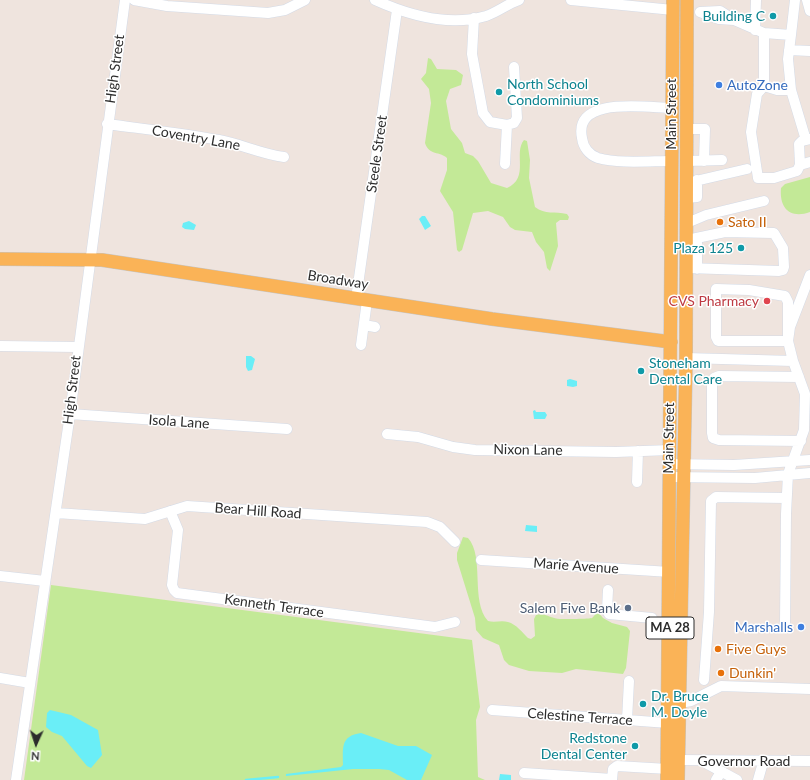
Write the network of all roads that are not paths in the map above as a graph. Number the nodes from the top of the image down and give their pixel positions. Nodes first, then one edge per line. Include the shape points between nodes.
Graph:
1 (125, 0) edge
2 (134, 0) edge
3 (305, 0) edge
4 (375, 0) edge
5 (519, 0) edge
6 (571, 0) edge
7 (756, 0) edge
8 (794, 0) edge
9 (807, 0) edge
10 (673, 5) edge
11 (691, 8) edge
12 (397, 10) junction
13 (810, 11) edge
14 (474, 18) junction
15 (760, 31) junction
16 (791, 34) junction
17 (672, 43) junction
18 (789, 50) junction
19 (810, 51) edge
20 (687, 54) junction
21 (514, 67) dead end
22 (764, 86) junction
23 (791, 90) junction
24 (672, 108) junction
25 (107, 124) junction
26 (507, 125) junction
27 (687, 129) junction
28 (808, 139) edge
29 (284, 157) dead end
30 (704, 160) junction
31 (722, 160) dead end
32 (672, 161) junction
33 (687, 161) junction
34 (505, 164) dead end
35 (805, 164) edge
36 (747, 169) dead end
37 (692, 182) junction
38 (764, 201) dead end
39 (687, 223) junction
40 (692, 239) junction
41 (0, 259) edge
42 (89, 260) junction
43 (692, 268) junction
44 (810, 275) edge
45 (362, 300) junction
46 (364, 325) junction
47 (375, 327) dead end
48 (788, 341) junction
49 (671, 342) junction
50 (361, 345) dead end
51 (0, 346) edge
52 (77, 347) junction
53 (686, 358) junction
54 (751, 360) junction
55 (793, 361) junction
56 (750, 376) junction
57 (799, 377) junction
58 (70, 414) junction
59 (287, 429) dead end
60 (387, 434) dead end
61 (801, 441) junction
62 (670, 450) junction
63 (638, 451) junction
64 (792, 460) junction
65 (810, 460) edge
66 (670, 470) junction
67 (685, 470) junction
68 (810, 473) edge
69 (788, 474) junction
70 (637, 482) dead end
71 (786, 498) junction
72 (170, 511) junction
73 (56, 513) junction
74 (455, 542) dead end
75 (481, 560) dead end
76 (670, 572) junction
77 (0, 576) edge
78 (45, 581) junction
79 (608, 590) dead end
80 (652, 618) dead end
81 (455, 622) dead end
82 (785, 623) dead end
83 (0, 678) edge
84 (704, 680) dead end
85 (629, 681) dead end
86 (30, 682) junction
87 (810, 689) edge
88 (680, 704) junction
89 (492, 710) dead end
90 (627, 720) junction
91 (668, 723) junction
92 (679, 760) junction
93 (700, 761) junction
94 (766, 761) junction
95 (810, 761) edge
96 (524, 773) dead end
97 (668, 775) edge
98 (718, 776) edge
99 (612, 779) edge
100 (16, 780) edge
101 (678, 780) edge
102 (737, 780) edge
103 (758, 780) edge

1 - 25 street, High Street
2 - 3 street via 167,6 268,13 282,11
4 - 12 street
5 - 14 street via 491,14
6 - 10 street
7 - 15 street
8 - 16 street
9 - 13 street
10 - 17 main road, Main Street / MA 28
11 - 15 street via 720,11
11 - 20 main road, Main Street / MA 28
12 - 14 street via 434,18
12 - 45 street, Steele Street
14 - 26 street via 472,54 483,113 490,122
15 - 16 street
15 - 22 street
16 - 18 street
17 - 20 main road via 677,52
17 - 24 main road, Main Street / MA 28
18 - 19 street
18 - 23 street
20 - 27 main road, Main Street / MA 28
21 - 26 street via 517,118 514,123
22 - 23 street via 776,90
22 - 35 street via 757,94 751,132 756,176 760,179 774,178 795,172
23 - 28 street
24 - 32 main road, Main Street / MA 28
24 - 32 street via 597,109 586,117 581,134 586,148 598,158
25 - 29 street, Coventry Lane via 219,140
25 - 42 street, High Street
26 - 34 street
27 - 30 street via 704,129
27 - 33 main road, Main Street / MA 28
28 - 35 street via 799,145
30 - 31 street
30 - 33 street
32 - 49 main road, Main Street / MA 28
33 - 37 main road, Main Street / MA 28
36 - 37 street
37 - 39 main road, Main Street / MA 28 via 694,199
38 - 39 street via 706,214
39 - 40 main road, Main Street / MA 28
40 - 43 main road, Main Street / MA 28
40 - 43 street via 728,232 774,233 783,248 784,267 780,271
41 - 42 main road, Broadway
42 - 45 main road, Broadway
42 - 52 street, High Street
43 - 53 main road, Main Street / MA 28
44 - 48 street via 794,315
45 - 46 street, Steele Street
45 - 49 main road, Broadway
46 - 47 street
46 - 50 street, Steele Street
48 - 48 street via 717,340 716,289 749,290 785,296 788,302
48 - 55 street
49 - 62 main road, Main Street / MA 28
51 - 52 street
52 - 58 street, High Street
53 - 54 street
53 - 67 main road, Main Street / MA 28
54 - 55 street
54 - 56 street
55 - 57 street
56 - 57 street
56 - 61 street via 719,376 713,380 713,438
57 - 61 street via 805,398
58 - 59 street, Isola Lane
58 - 73 street, High Street
60 - 63 street, Nixon Lane via 418,437 452,447 475,450
61 - 64 street
62 - 63 street, Nixon Lane
62 - 66 main road, Main Street / MA 28
63 - 70 street
64 - 65 street
64 - 67 street
64 - 69 street
66 - 67 street
66 - 76 main road, Main Street / MA 28
67 - 69 street via 755,478
67 - 88 main road, Main Street / MA 28
68 - 69 street
69 - 71 street
71 - 82 street
71 - 84 street via 716,497 711,501 709,612
72 - 73 street, Bear Hill Road via 145,519
72 - 74 street, Bear Hill Road via 187,506 427,522 440,527
72 - 81 street, Kenneth Terrace via 178,530 172,585 177,593 435,627
73 - 78 street, High Street
75 - 76 street, Marie Avenue
76 - 91 main road, Main Street / MA 28
77 - 78 street
78 - 86 street, High Street
79 - 80 street via 607,611 610,615
83 - 86 street
85 - 90 street
86 - 100 street, High Street
87 - 88 street via 723,686
88 - 92 main road, Main Street / MA 28
89 - 90 street, Celestine Terrace
90 - 91 street, Celestine Terrace
91 - 97 main road, Main Street / MA 28
92 - 93 street, Governor Road
92 - 101 main road, Main Street / MA 28
93 - 94 street, Governor Road
93 - 98 street
94 - 95 street, Governor Road
94 - 103 street
96 - 99 street
97 - 99 street via 617,766 613,768
98 - 102 street

